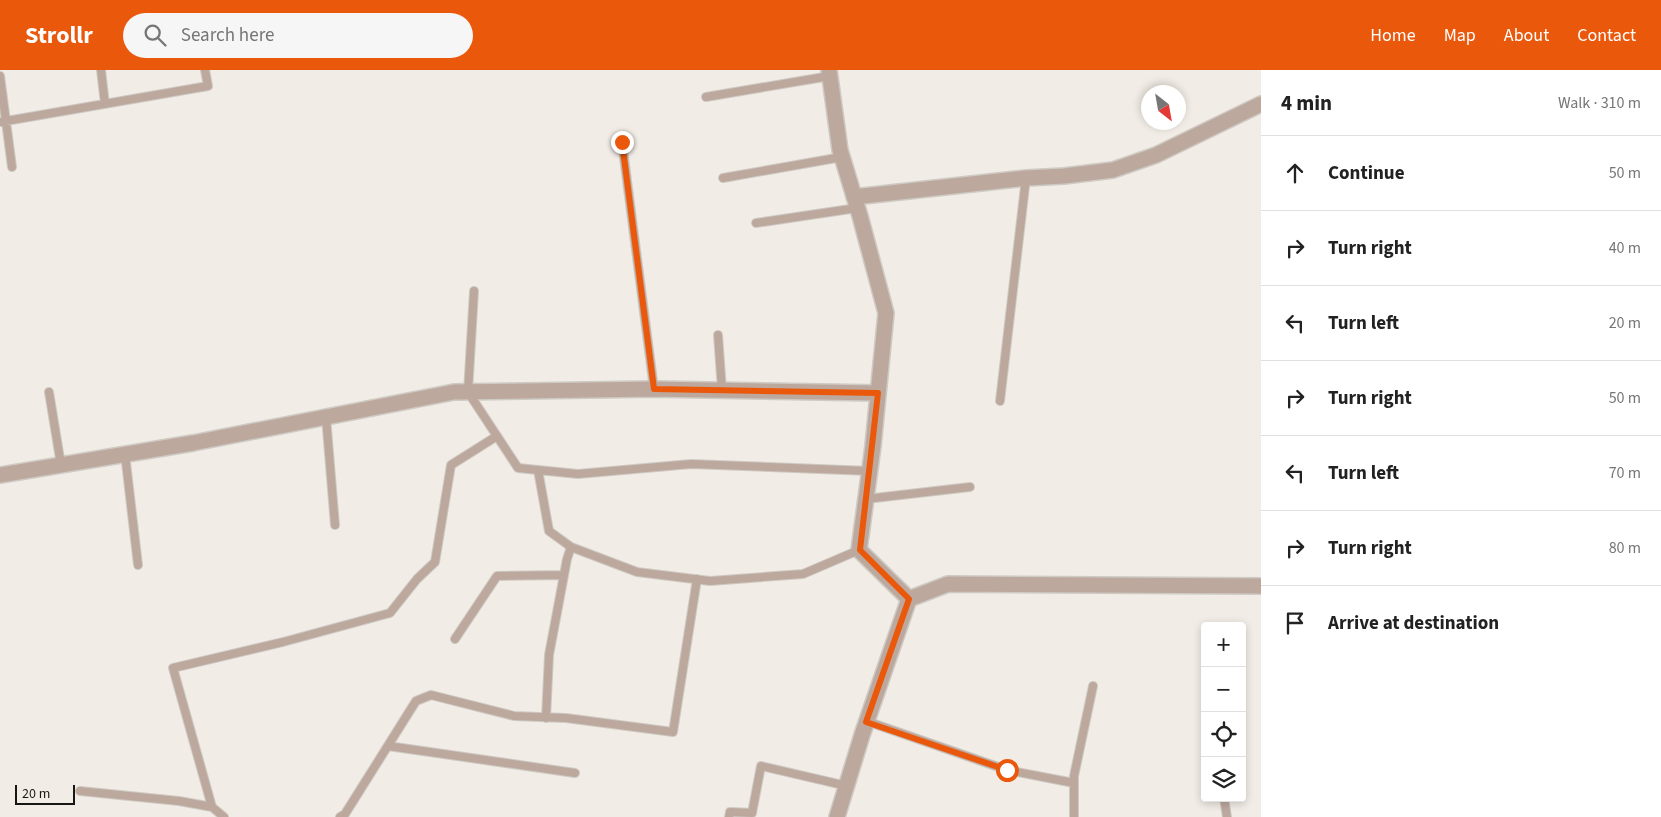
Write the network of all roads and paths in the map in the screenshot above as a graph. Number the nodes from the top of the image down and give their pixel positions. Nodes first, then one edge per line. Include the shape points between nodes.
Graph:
1 (101, 70) edge
2 (205, 70) edge
3 (829, 73) edge
4 (0, 76) edge
5 (706, 97) dead end
6 (105, 104) junction
7 (1261, 104) edge
8 (3, 122) edge
9 (622, 142) dead end
10 (842, 157) junction
11 (12, 167) dead end
12 (722, 178) dead end
13 (1026, 178) junction
14 (856, 202) junction
15 (756, 223) dead end
16 (474, 291) dead end
17 (718, 335) dead end
18 (654, 389) junction
19 (722, 390) junction
20 (49, 392) dead end
21 (468, 392) junction
22 (878, 393) junction
23 (1000, 401) dead end
24 (326, 418) junction
25 (497, 436) junction
26 (125, 454) junction
27 (61, 465) junction
28 (538, 470) junction
29 (870, 471) junction
30 (0, 475) edge
31 (970, 487) dead end
32 (866, 499) junction
33 (335, 525) dead end
34 (571, 547) junction
35 (860, 550) junction
36 (138, 565) dead end
37 (564, 574) junction
38 (696, 579) junction
39 (1261, 586) edge
40 (909, 599) junction
41 (455, 638) dead end
42 (1093, 686) dead end
43 (546, 718) junction
44 (866, 722) junction
45 (388, 746) junction
46 (575, 773) dead end
47 (1074, 783) junction
48 (846, 786) junction
49 (80, 790) dead end
50 (1225, 802) edge
51 (212, 808) junction
52 (221, 816) edge
53 (340, 817) edge
54 (729, 817) edge
55 (837, 817) edge
56 (1074, 817) edge
57 (1227, 817) edge

1 - 6 lane
2 - 6 lane via 208,86
3 - 5 lane
3 - 10 street
4 - 8 lane
6 - 8 lane
7 - 13 street via 1156,155 1113,170
8 - 11 lane
9 - 18 lane
10 - 12 lane
10 - 14 street
13 - 14 street
13 - 23 lane
14 - 15 lane
14 - 22 street via 886,313
16 - 21 lane
17 - 19 lane
18 - 19 street
18 - 21 street
19 - 22 street
20 - 27 lane
21 - 24 street via 454,392
21 - 25 lane
22 - 29 street
24 - 26 street
24 - 33 lane
25 - 28 lane via 518,468
25 - 51 lane via 451,465 435,562 390,613 173,668
26 - 27 street
26 - 36 lane
27 - 30 street
28 - 29 lane via 578,474 691,464
28 - 34 lane via 549,530
29 - 32 street
31 - 32 lane
32 - 35 street
34 - 37 lane
34 - 38 lane via 637,572
35 - 38 lane via 803,574 710,581
35 - 40 street
37 - 41 lane via 497,576
37 - 43 lane via 549,655
38 - 43 lane via 673,732
39 - 40 street via 948,584
40 - 44 street
42 - 47 lane
43 - 45 lane via 514,716 431,696 416,701
44 - 47 lane via 1007,770
44 - 48 street
45 - 46 lane
45 - 53 lane
47 - 56 lane
48 - 54 lane via 761,766 752,813 730,812
48 - 55 street
49 - 51 lane
50 - 57 lane
51 - 52 lane

